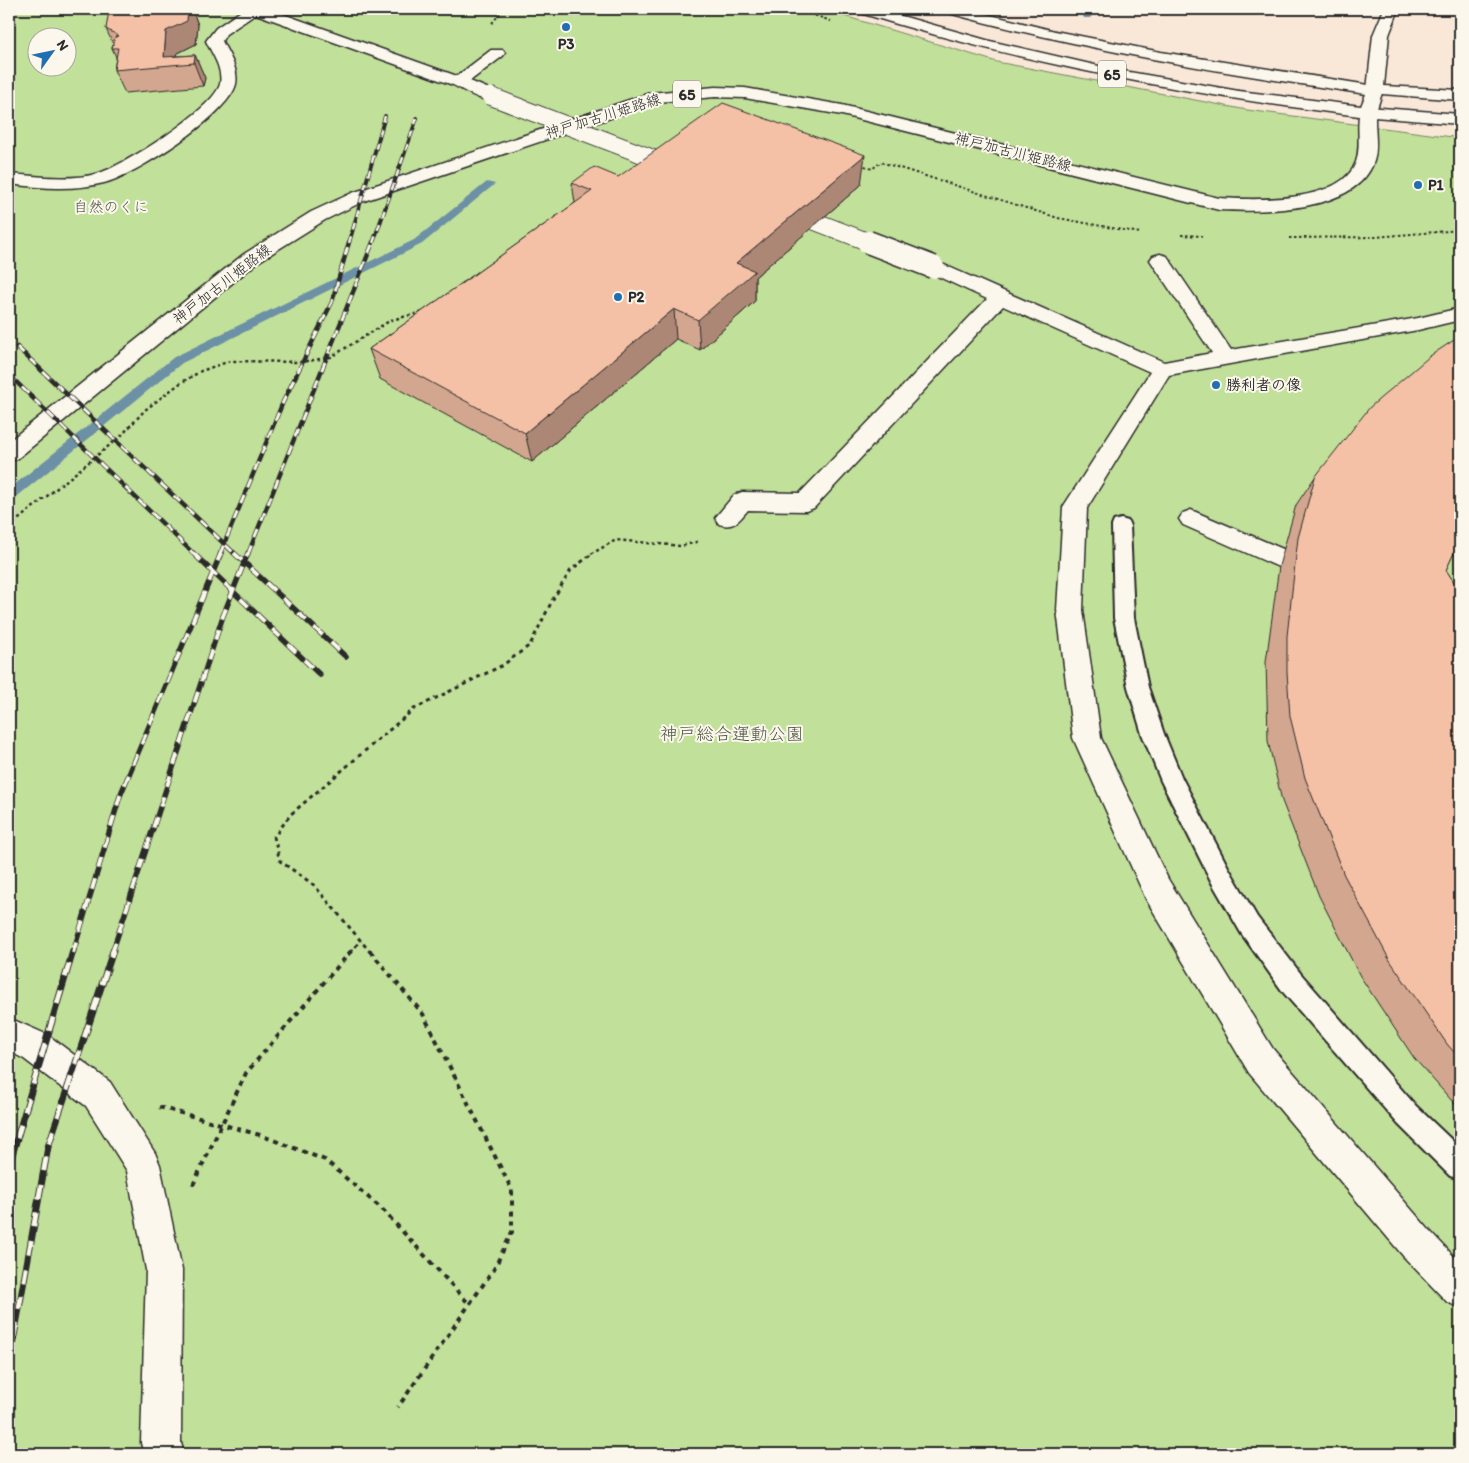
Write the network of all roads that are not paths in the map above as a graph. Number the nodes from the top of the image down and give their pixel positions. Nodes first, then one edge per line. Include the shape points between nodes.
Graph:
1 (254, 9) edge
2 (862, 9) edge
3 (950, 9) edge
4 (1392, 9) edge
5 (497, 53) dead end
6 (459, 82) junction
7 (1375, 90) junction
8 (1460, 95) edge
9 (1368, 112) junction
10 (1460, 119) edge
11 (703, 178) edge
12 (9, 180) edge
13 (767, 203) edge
14 (1160, 260) dead end
15 (1000, 297) junction
16 (1460, 314) edge
17 (1226, 358) junction
18 (1162, 369) junction
19 (9, 453) edge
20 (727, 518) road end
21 (1191, 519) dead end
22 (1122, 526) dead end
23 (1280, 559) dead end
24 (9, 1034) edge
25 (1460, 1166) edge
26 (1460, 1289) edge
27 (164, 1454) edge

1 - 6 street
1 - 12 street via 221,31 214,41 228,68 227,86 219,100 162,146 132,166 104,178 71,184
2 - 9 street, 65 via 1072,66 1242,97
3 - 7 street, 65 via 1137,52
4 - 7 street, 神戸加古川姫路線 via 1381,35
5 - 6 street
6 - 11 street, bridge
7 - 8 street
7 - 9 street, 神戸加古川姫路線 / 65
9 - 10 street
9 - 19 street, 神戸加古川姫路線 / 65 via 1368,139 1362,168 1343,187 1299,202 1242,206 1219,204 842,110 745,93 656,97 358,197 318,216 251,258
13 - 15 street, bridge via 934,267
14 - 17 street
15 - 18 street
15 - 20 street via 806,502 742,501
16 - 17 street
17 - 18 street
18 - 26 street via 1074,507 1070,610 1087,738 1157,889 1261,1061 1417,1244
21 - 23 street
22 - 25 lane via 1124,618 1138,687 1152,734 1172,781 1220,875 1249,925 1292,983 1407,1115
24 - 27 street via 36,1047 98,1094 143,1165 164,1270 161,1443

